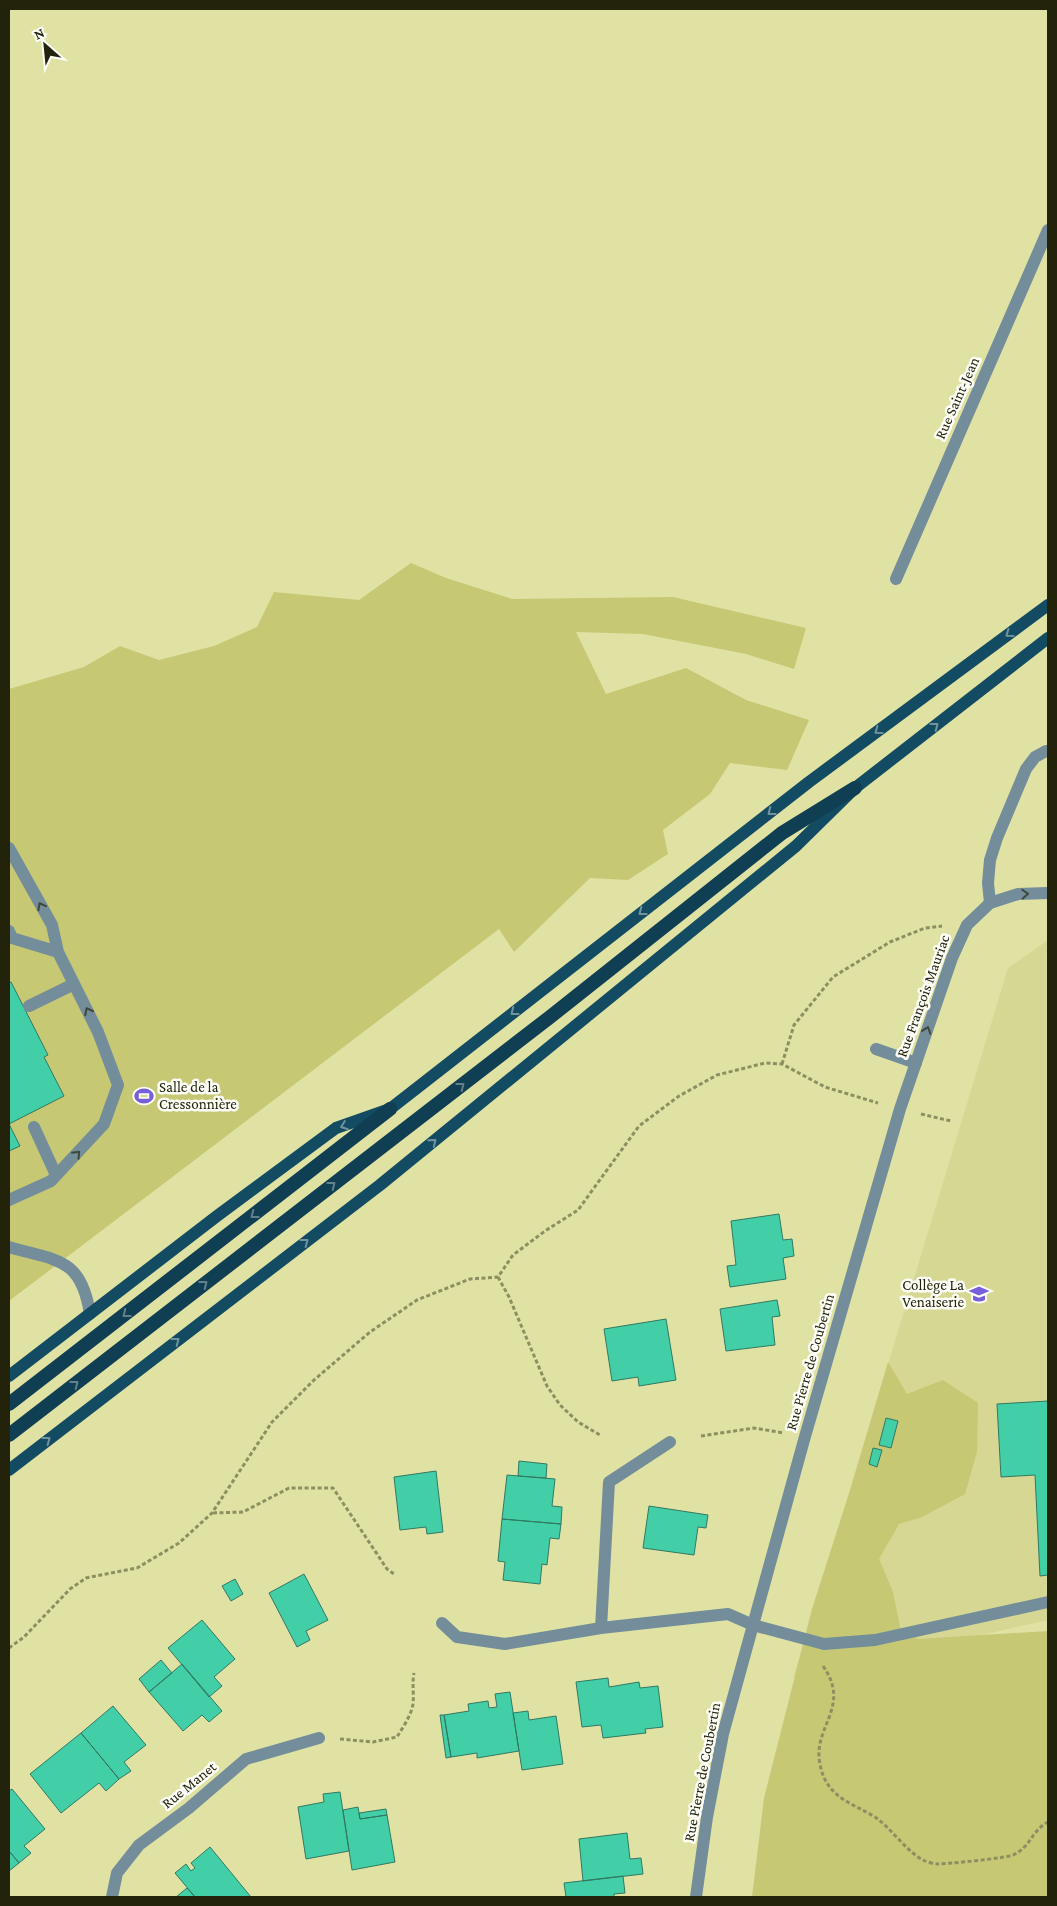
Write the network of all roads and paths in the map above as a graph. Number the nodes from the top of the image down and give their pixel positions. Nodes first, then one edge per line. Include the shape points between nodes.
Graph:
1 (1048, 230) edge
2 (896, 579) dead end
3 (1048, 605) edge
4 (1048, 638) edge
5 (1046, 751) dead end
6 (855, 788) junction
7 (9, 848) edge
8 (1048, 893) edge
9 (990, 903) junction
10 (946, 926) dead end
11 (9, 931) edge
12 (58, 952) junction
13 (74, 984) junction
14 (29, 1006) dead end
15 (876, 1049) dead end
16 (916, 1063) junction
17 (782, 1064) junction
18 (878, 1103) dead end
19 (900, 1109) joint
20 (390, 1110) junction
21 (920, 1114) dead end
22 (951, 1121) dead end
23 (34, 1127) dead end
24 (56, 1175) junction
25 (9, 1200) edge
26 (9, 1247) edge
27 (498, 1277) junction
28 (90, 1314) junction
29 (9, 1376) edge
30 (9, 1404) edge
31 (784, 1434) dead end
32 (9, 1435) edge
33 (600, 1435) dead end
34 (701, 1436) dead end
35 (670, 1442) dead end
36 (9, 1470) edge
37 (212, 1514) junction
38 (394, 1574) dead end
39 (1048, 1602) edge
40 (442, 1623) dead end
41 (752, 1625) junction
42 (601, 1628) junction
43 (9, 1648) edge
44 (820, 1663) dead end
45 (414, 1672) dead end
46 (319, 1738) joint
47 (1048, 1822) edge
48 (112, 1897) edge
49 (696, 1897) edge

1 - 2 street, Rue Saint-Jean
3 -> 20 main road via 809,782
6 -> 4 main road
5 - 9 street via 1035,757 1026,768 997,838 990,860
32 -> 6 highway via 550,1017 782,833
36 -> 6 main road via 380,1185 796,846
12 -> 7 street via 52,925
9 -> 8 street, Rue François Mauriac via 1018,894
16 -> 9 street, Rue François Mauriac via 952,958 967,926
10 - 17 path via 925,928 890,942 833,977 794,1025
11 - 12 street via 12,938
12 - 13 street
13 - 14 street
24 -> 13 street via 104,1124 118,1086 98,1032
15 - 16 street
16 - 19 street, Rue François Mauriac
17 - 18 path via 825,1087
17 - 27 path via 764,1063 717,1075 679,1096 639,1126 578,1210 513,1256
19 - 41 street, Rue Pierre de Coubertin
20 -> 28 main road via 336,1128
20 -> 30 highway
21 - 22 path
23 - 24 street
24 - 25 street via 52,1181
26 - 28 street via 61,1262 73,1270 87,1295
27 - 33 path via 547,1386 560,1405 578,1422
27 - 37 path via 470,1279 417,1300 370,1332 314,1380 272,1422
28 - 29 main road
31 - 34 path via 754,1428
35 - 42 street via 609,1482
37 - 38 path via 243,1512 288,1488 333,1488 386,1569
37 - 43 path via 179,1543 137,1568 86,1578 70,1589 24,1637
39 - 41 street via 875,1640 832,1644
40 - 42 street via 457,1637 505,1644
41 - 42 street via 728,1614
41 - 49 street, Rue Pierre de Coubertin via 723,1734
44 - 47 path via 831,1680 834,1694 834,1706 819,1751 830,1789 840,1799 877,1818 923,1860 938,1864 1012,1856 1026,1847 1034,1833
45 - 46 path via 413,1706 397,1737 373,1742
46 - 48 street, Rue Manet via 246,1759 139,1845 117,1873

